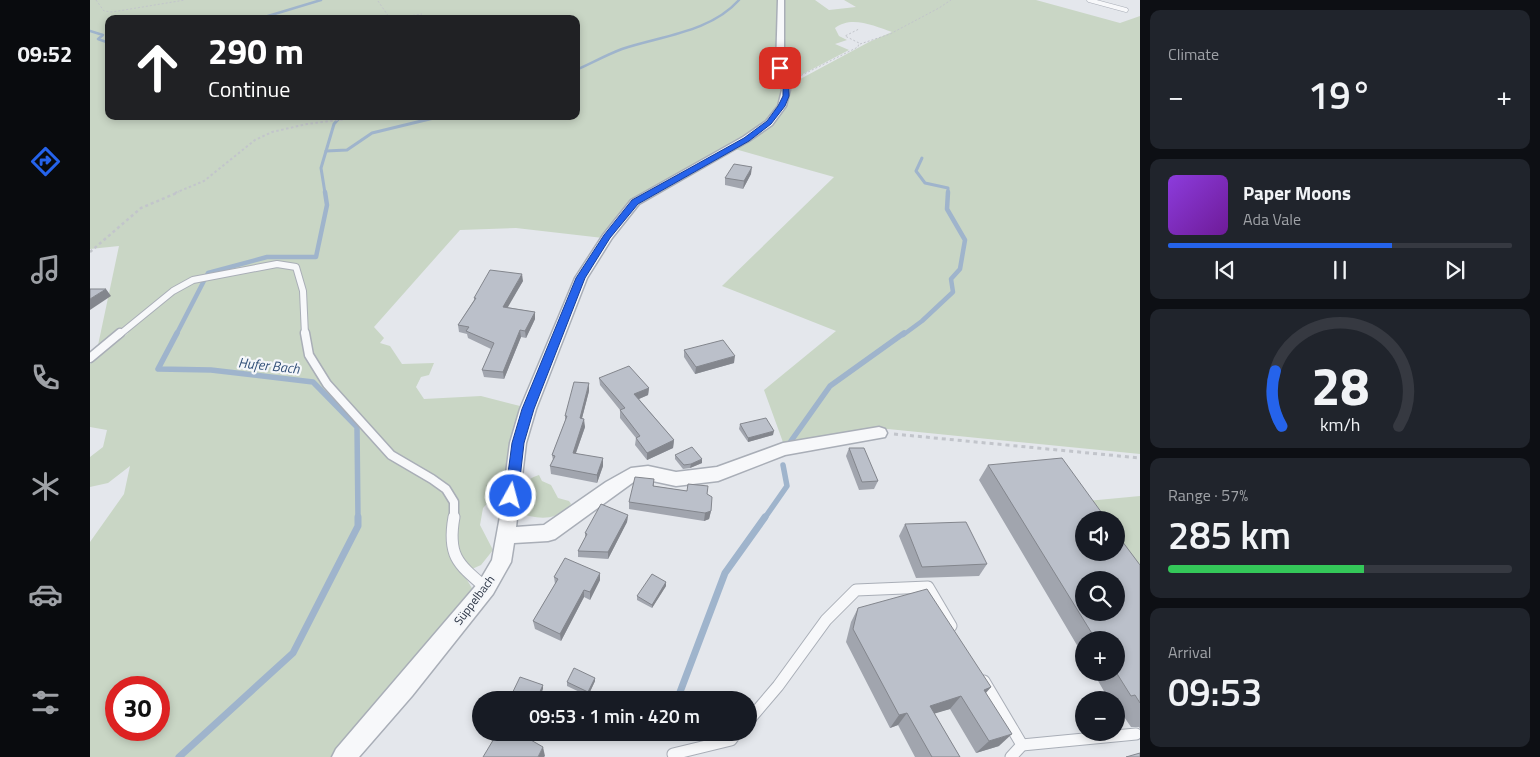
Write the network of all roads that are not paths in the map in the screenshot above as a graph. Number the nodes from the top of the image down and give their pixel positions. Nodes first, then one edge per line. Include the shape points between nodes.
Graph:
1 (781, 0) edge
2 (1089, 0) edge
3 (1126, 10) dead end
4 (90, 358) edge
5 (879, 433) road end
6 (506, 536) junction
7 (486, 588) junction
8 (957, 637) edge
9 (977, 670) edge
10 (757, 711) edge
11 (1136, 734) dead end
12 (727, 741) edge
13 (1022, 745) junction
14 (673, 754) dead end
15 (344, 757) edge
16 (1011, 757) edge

1 - 6 street, Süppelbach via 780,68 786,93 782,106 769,122 746,139 635,202 607,237 581,278 520,435
2 - 3 lane
4 - 7 lane via 173,290 193,280 277,264 296,267 302,280 307,348 314,367 394,458 449,493 455,512 451,547 464,570
5 - 6 street via 783,449 718,474 676,479 648,473 632,475 548,533
6 - 7 street, Süppelbach via 501,562
7 - 15 street, Süppelbach
8 - 10 lane via 928,588 856,590 826,620
9 - 13 lane
11 - 13 lane
12 - 14 lane
13 - 16 lane

